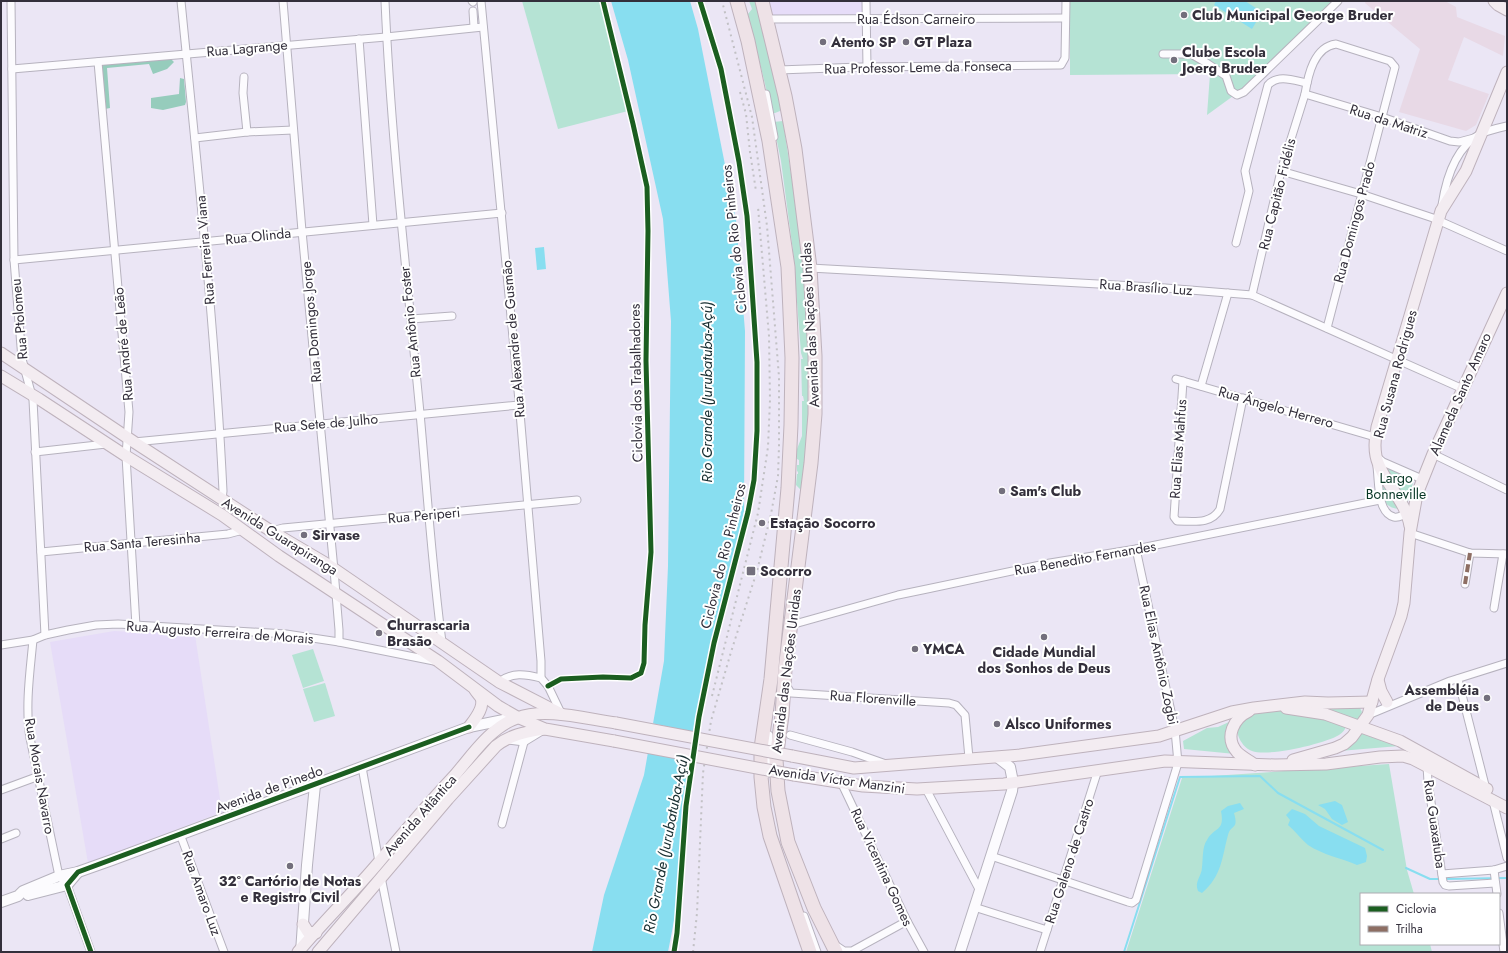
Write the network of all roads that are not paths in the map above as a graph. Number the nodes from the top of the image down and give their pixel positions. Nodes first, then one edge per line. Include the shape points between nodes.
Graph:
1 (11, 1) edge
2 (181, 1) edge
3 (283, 1) edge
4 (385, 1) edge
5 (481, 1) edge
6 (737, 1) edge
7 (742, 1) edge
8 (762, 1) edge
9 (866, 1) edge
10 (1066, 1) edge
11 (1338, 1) edge
12 (1494, 1) edge
13 (1507, 10) edge
14 (473, 11) dead end
15 (1065, 18) junction
16 (766, 19) junction
17 (867, 19) junction
18 (474, 27) junction
19 (483, 27) junction
20 (386, 37) junction
21 (359, 39) junction
22 (286, 45) junction
23 (186, 54) junction
24 (1163, 54) dead end
25 (98, 62) junction
26 (867, 68) junction
27 (12, 69) junction
28 (779, 70) junction
29 (1507, 72) edge
30 (244, 77) dead end
31 (1306, 83) junction
32 (1305, 94) junction
33 (1382, 117) junction
34 (1507, 126) edge
35 (294, 130) junction
36 (247, 132) junction
37 (1477, 136) junction
38 (195, 138) junction
39 (1281, 171) junction
40 (1361, 194) junction
41 (502, 213) junction
42 (1440, 216) junction
43 (400, 222) junction
44 (373, 225) junction
45 (302, 231) junction
46 (204, 242) junction
47 (1236, 243) dead end
48 (115, 251) junction
49 (1507, 251) edge
50 (14, 260) junction
51 (810, 268) junction
52 (1228, 293) junction
53 (1507, 293) edge
54 (1252, 295) junction
55 (452, 316) dead end
56 (411, 319) junction
57 (1327, 328) junction
58 (1, 353) edge
59 (1397, 360) junction
60 (24, 368) junction
61 (1, 376) edge
62 (1179, 380) joint
63 (1201, 386) junction
64 (1463, 389) junction
65 (33, 395) junction
66 (1243, 398) junction
67 (519, 405) junction
68 (420, 415) junction
69 (320, 424) junction
70 (220, 433) junction
71 (1375, 437) junction
72 (131, 440) junction
73 (106, 444) junction
74 (35, 452) junction
75 (1433, 454) junction
76 (126, 456) junction
77 (1376, 457) junction
78 (1422, 480) junction
79 (1507, 490) edge
80 (1417, 494) junction
81 (222, 499) junction
82 (577, 500) dead end
83 (1380, 500) junction
84 (528, 505) junction
85 (1406, 513) junction
86 (429, 514) junction
87 (329, 524) junction
88 (243, 530) junction
89 (271, 531) junction
90 (1410, 533) junction
91 (130, 543) junction
92 (1136, 549) junction
93 (40, 552) junction
94 (1470, 553) junction
95 (1505, 554) edge
96 (334, 570) junction
97 (1465, 584) dead end
98 (335, 593) junction
99 (1494, 608) dead end
100 (791, 625) junction
101 (136, 626) junction
102 (45, 634) junction
103 (33, 640) junction
104 (339, 642) junction
105 (442, 642) junction
106 (1, 645) edge
107 (438, 661) junction
108 (1507, 663) edge
109 (541, 678) junction
110 (1378, 679) junction
111 (1458, 679) junction
112 (784, 681) junction
113 (499, 682) junction
114 (473, 688) junction
115 (1305, 702) junction
116 (1372, 702) junction
117 (1392, 702) junction
118 (1255, 708) junction
119 (562, 715) junction
120 (1368, 715) junction
121 (517, 718) junction
122 (469, 727) junction
123 (1359, 727) junction
124 (545, 729) junction
125 (1176, 730) junction
126 (790, 735) dead end
127 (504, 740) junction
128 (1400, 741) junction
129 (524, 742) junction
130 (852, 752) junction
131 (997, 757) junction
132 (969, 758) junction
133 (1179, 761) junction
134 (1256, 765) junction
135 (1275, 765) junction
136 (892, 766) junction
137 (1427, 766) junction
138 (362, 767) junction
139 (854, 768) junction
140 (1098, 770) junction
141 (39, 776) junction
142 (841, 782) junction
143 (1013, 782) junction
144 (316, 785) junction
145 (2, 788) edge
146 (926, 789) junction
147 (1486, 789) junction
148 (1507, 800) edge
149 (1493, 801) junction
150 (1507, 808) edge
151 (502, 824) dead end
152 (16, 833) dead end
153 (180, 834) junction
154 (1, 839) edge
155 (991, 856) junction
156 (1507, 858) edge
157 (379, 862) junction
158 (1507, 866) edge
159 (78, 872) junction
160 (1494, 872) junction
161 (59, 876) junction
162 (381, 877) junction
163 (1443, 877) junction
164 (1063, 880) junction
165 (1495, 883) junction
166 (67, 885) junction
167 (980, 891) junction
168 (1497, 893) edge
169 (18, 896) junction
170 (1, 902) edge
171 (974, 907) junction
172 (907, 921) junction
173 (1500, 921) edge
174 (303, 924) junction
175 (1047, 930) junction
176 (316, 933) junction
177 (834, 948) edge
178 (300, 951) edge
179 (91, 952) edge
180 (224, 952) edge
181 (318, 952) edge
182 (396, 952) edge
183 (810, 952) edge
184 (817, 952) edge
185 (924, 952) edge
186 (960, 952) edge
187 (1040, 952) edge
188 (1504, 952) edge

1 - 27 street, Rua Ptolomeu
2 - 23 street, Rua Ferreira Viana
3 - 22 street, Rua Domingos Jorge
4 - 20 street, Rua Antônio Foster
5 - 19 street, Rua Alexandre de Gusmão
6 - 183 highway, Avenida das Nações Unidas via 769,141 788,267 792,358 792,425 788,488 771,679 761,748 764,807 770,836
7 - 184 street via 773,129 791,249 796,318 795,477 768,740 768,804 773,831
8 - 16 highway, Avenida das Nações Unidas
9 - 17 street
10 - 15 street
11 - 24 street via 1244,92 1237,95 1231,91 1226,76 1190,54
12 - 13 main road
14 - 18 street
15 - 17 street, Rua Édson Carneiro
15 - 26 street, Rua Professor Leme da Fonseca via 1065,58 1061,65
16 - 17 street, Rua Édson Carneiro
16 - 28 highway, Avenida das Nações Unidas
17 - 26 street
18 - 19 street, Rua Lagrange
18 - 20 street, Rua Lagrange
19 - 41 street, Rua Alexandre de Gusmão
20 - 21 street, Rua Lagrange
20 - 43 street, Rua Antônio Foster
21 - 22 street, Rua Lagrange
21 - 44 street
22 - 23 street, Rua Lagrange
22 - 35 street, Rua Domingos Jorge
23 - 25 street, Rua Lagrange
23 - 38 street, Rua Ferreira Viana
25 - 27 street, Rua Lagrange
25 - 48 street, Rua André de Leão
26 - 28 street, Rua Professor Leme da Fonseca
27 - 50 street, Rua Ptolomeu
28 - 51 highway, Avenida das Nações Unidas via 795,149
29 - 37 main road, Rua Susana Rodrigues
30 - 36 street
31 - 32 street, Rua Capitão Fidélis
31 - 33 street, Rua Domingos Prado via 1317,55 1329,45 1336,44 1390,61 1396,67
31 - 47 street via 1284,78 1272,81 1268,85 1246,170 1249,191
32 - 33 street, Rua da Matriz
32 - 39 street, Rua Capitão Fidélis
33 - 37 street, Rua da Matriz via 1450,141 1459,142
33 - 40 street, Rua Domingos Prado
34 - 37 street, Rua da Matriz
35 - 36 street
35 - 45 street, Rua Domingos Jorge
36 - 38 street
37 - 42 main road, Rua Susana Rodrigues via 1466,170
38 - 46 street, Rua Ferreira Viana
39 - 40 street
39 - 54 street, Rua Capitão Fidélis
40 - 42 street
40 - 57 street, Rua Domingos Prado
41 - 43 street, Rua Olinda
41 - 67 street, Rua Alexandre de Gusmão
42 - 49 street
42 - 59 main road, Rua Susana Rodrigues
43 - 44 street, Rua Olinda
43 - 56 street, Rua Antônio Foster
44 - 45 street, Rua Olinda
45 - 46 street, Rua Olinda
45 - 69 street, Rua Domingos Jorge
46 - 48 street, Rua Olinda
46 - 70 street, Rua Ferreira Viana
48 - 50 street, Rua Olinda
48 - 72 street, Rua André de Leão
50 - 60 street, Rua Ptolomeu
51 - 52 street, Rua Brasílio Luz
51 - 100 highway, Avenida das Nações Unidas via 815,414
52 - 54 street, Rua Brasílio Luz
52 - 63 street
53 - 64 main road, Alameda Santo Amaro
54 - 57 street, Rua Brasílio Luz
55 - 56 street
56 - 68 street, Rua Antônio Foster
57 - 59 street, Rua Brasílio Luz
58 - 60 main road, Avenida Guarapiranga
59 - 64 street, Rua Brasílio Luz
59 - 71 main road, Rua Susana Rodrigues
60 - 65 street, Rua Ptolomeu
60 - 72 main road, Avenida Guarapiranga
61 - 65 main road, Avenida Guarapiranga
62 - 63 street, Rua Ângelo Herrero
62 - 66 street, Rua Elias Mahfus via 1174,517 1177,521 1212,519 1220,509
63 - 66 street, Rua Ângelo Herrero
64 - 75 main road, Alameda Santo Amaro
65 - 73 main road, Avenida Guarapiranga
65 - 74 street, Rua Ptolomeu
66 - 71 street, Rua Ângelo Herrero
67 - 68 street, Rua Sete de Julho
67 - 84 street, Rua Alexandre de Gusmão
68 - 69 street, Rua Sete de Julho
68 - 86 street, Rua Antônio Foster
69 - 70 street, Rua Sete de Julho
69 - 87 street, Rua Domingos Jorge
70 - 72 street, Rua Sete de Julho
70 - 81 street, Rua Ferreira Viana
71 - 77 main road, Rua Susana Rodrigues
72 - 76 street, Rua André de Leão
72 - 81 main road, Avenida Guarapiranga
73 - 74 street
73 - 76 main road, Avenida Guarapiranga
74 - 93 street, Rua Ptolomeu
75 - 78 main road, Alameda Santo Amaro
75 - 79 street
76 - 88 main road, Avenida Guarapiranga
76 - 91 street, Rua André de Leão
77 - 78 street
77 - 83 street
77 - 85 main road, Rua Susana Rodrigues
78 - 80 main road, Alameda Santo Amaro
80 - 85 street
80 - 90 main road, Alameda Santo Amaro
81 - 89 main road, Avenida Guarapiranga
82 - 84 street, Rua Periperi
83 - 85 street via 1386,512 1392,516 1402,517
83 - 92 street, Rua Benedito Fernandes
84 - 86 street, Rua Periperi
84 - 109 street, Rua Alexandre de Gusmão
85 - 90 main road, Rua Susana Rodrigues
86 - 87 street, Rua Periperi
86 - 105 street, Rua Antônio Foster
87 - 89 street, Rua Periperi
87 - 96 street, Rua Domingos Jorge
88 - 91 street, Rua Santa Teresinha via 228,534
88 - 98 main road, Avenida Guarapiranga
89 - 96 main road, Avenida Guarapiranga
90 - 94 street
90 - 110 main road, Alameda Santo Amaro via 1404,603
91 - 93 street, Rua Santa Teresinha
91 - 101 street, Rua André de Leão
92 - 100 street, Rua Benedito Fernandes via 1050,563 898,596
92 - 125 street, Rua Elias Antônio Zogbi
93 - 102 street, Rua Ptolomeu
94 - 95 street
94 - 97 street
95 - 99 street
96 - 98 street, Rua Domingos Jorge
96 - 105 main road, Avenida Guarapiranga
98 - 104 street, Rua Domingos Jorge
98 - 107 main road, Avenida Guarapiranga
100 - 112 highway, Avenida das Nações Unidas
101 - 102 street, Rua Augusto Ferreira de Morais via 96,625
101 - 104 street, Rua Augusto Ferreira de Morais via 286,634
102 - 103 street, Rua Augusto Ferreira de Morais
103 - 106 street, Rua Augusto Ferreira de Morais
103 - 141 street, Rua Morais Navarro via 28,726
104 - 107 street, Rua Augusto Ferreira de Morais
105 - 113 main road, Avenida Guarapiranga
107 - 114 main road, Avenida Guarapiranga
108 - 111 street
109 - 113 street via 518,674 508,676
109 - 119 street via 548,686
110 - 115 main road via 1372,689 1364,695
110 - 116 main road, Alameda Santo Amaro
110 - 117 main road via 1381,691
111 - 117 street
111 - 147 street
112 - 132 street, Rua Florenville via 791,693 950,702 965,715
112 - 177 highway, Avenida das Nações Unidas via 776,759 778,791 788,842 814,908
113 - 119 main road, Avenida Guarapiranga
114 - 121 main road, Avenida Guarapiranga
114 - 122 main road via 481,698 481,705
115 - 116 main road, Avenida Víctor Manzini
115 - 118 main road, Avenida Víctor Manzini
116 - 117 street
116 - 120 main road, Alameda Santo Amaro
117 - 120 street
118 - 123 main road via 1289,708 1325,714
118 - 125 main road, Avenida Víctor Manzini via 1232,712
118 - 134 main road via 1242,714 1235,721 1231,734 1237,752
119 - 121 main road, Avenida Atlântica via 532,714
119 - 139 main road, Avenida Víctor Manzini, bridge
120 - 123 main road, Alameda Santo Amaro
120 - 128 main road via 1382,730
121 - 122 street, Avenida de Pinedo
121 - 124 main road, Avenida Guarapiranga
121 - 157 main road, Avenida Atlântica via 488,737
122 - 138 street, Avenida de Pinedo
123 - 128 main road
123 - 135 main road, Alameda Santo Amaro via 1344,744
124 - 127 main road, Avenida Atlântica via 514,735
124 - 129 street
124 - 142 main road, Avenida Víctor Manzini, bridge
125 - 131 main road, Avenida Víctor Manzini via 1160,736
125 - 133 street, Rua Elias Antônio Zogbi
126 - 130 street, Avenida Víctor Manzini
127 - 129 street
127 - 162 main road, Avenida Atlântica via 461,784
128 - 147 main road
129 - 151 street
130 - 136 street, Avenida Víctor Manzini
130 - 139 street, Avenida Víctor Manzini via 856,759
131 - 132 main road, Avenida Víctor Manzini
131 - 143 street via 1010,766
132 - 136 main road, Avenida Víctor Manzini
133 - 134 main road, Avenida Víctor Manzini
133 - 140 main road, Avenida Víctor Manzini
133 - 164 street via 1136,900 1128,902
134 - 135 main road, Avenida Víctor Manzini
135 - 137 main road via 1326,764 1403,756
136 - 139 main road, Avenida Víctor Manzini
137 - 149 main road
137 - 163 street, Rua Guaxatuba
138 - 144 street, Avenida de Pinedo
138 - 157 street
140 - 143 main road, Avenida Víctor Manzini
140 - 164 street, Rua Galeno de Castro
141 - 145 street
141 - 161 street, Rua Morais Navarro
142 - 146 main road, Avenida Víctor Manzini via 886,788
142 - 172 street, Rua Vicentina Gomes
143 - 146 main road, Avenida Víctor Manzini
143 - 155 street
144 - 153 street, Avenida de Pinedo
144 - 174 street
146 - 167 street
147 - 148 main road
149 - 150 main road
149 - 156 street
152 - 154 street
153 - 159 street, Avenida de Pinedo
153 - 180 street, Rua Amaro Luz
155 - 164 street
155 - 167 street
157 - 176 main road, Avenida Atlântica
158 - 160 street
159 - 161 street, Avenida de Pinedo
159 - 166 street, Avenida de Pinedo
160 - 163 street
160 - 165 street
161 - 166 street
161 - 169 street, Avenida de Pinedo via 23,891
162 - 181 main road, Avenida Atlântica
162 - 182 street
163 - 165 street via 1445,885 1449,886
164 - 175 street, Rua Galeno de Castro
165 - 168 street
166 - 169 street, Avenida de Pinedo
166 - 179 street
167 - 171 street
169 - 170 street, Avenida de Pinedo
171 - 175 street
171 - 186 street
172 - 177 street via 852,951
172 - 185 street, Rua Vicentina Gomes
173 - 188 street
174 - 176 main road via 308,932
174 - 178 street
175 - 187 street, Rua Galeno de Castro
176 - 178 main road, Avenida Atlântica

